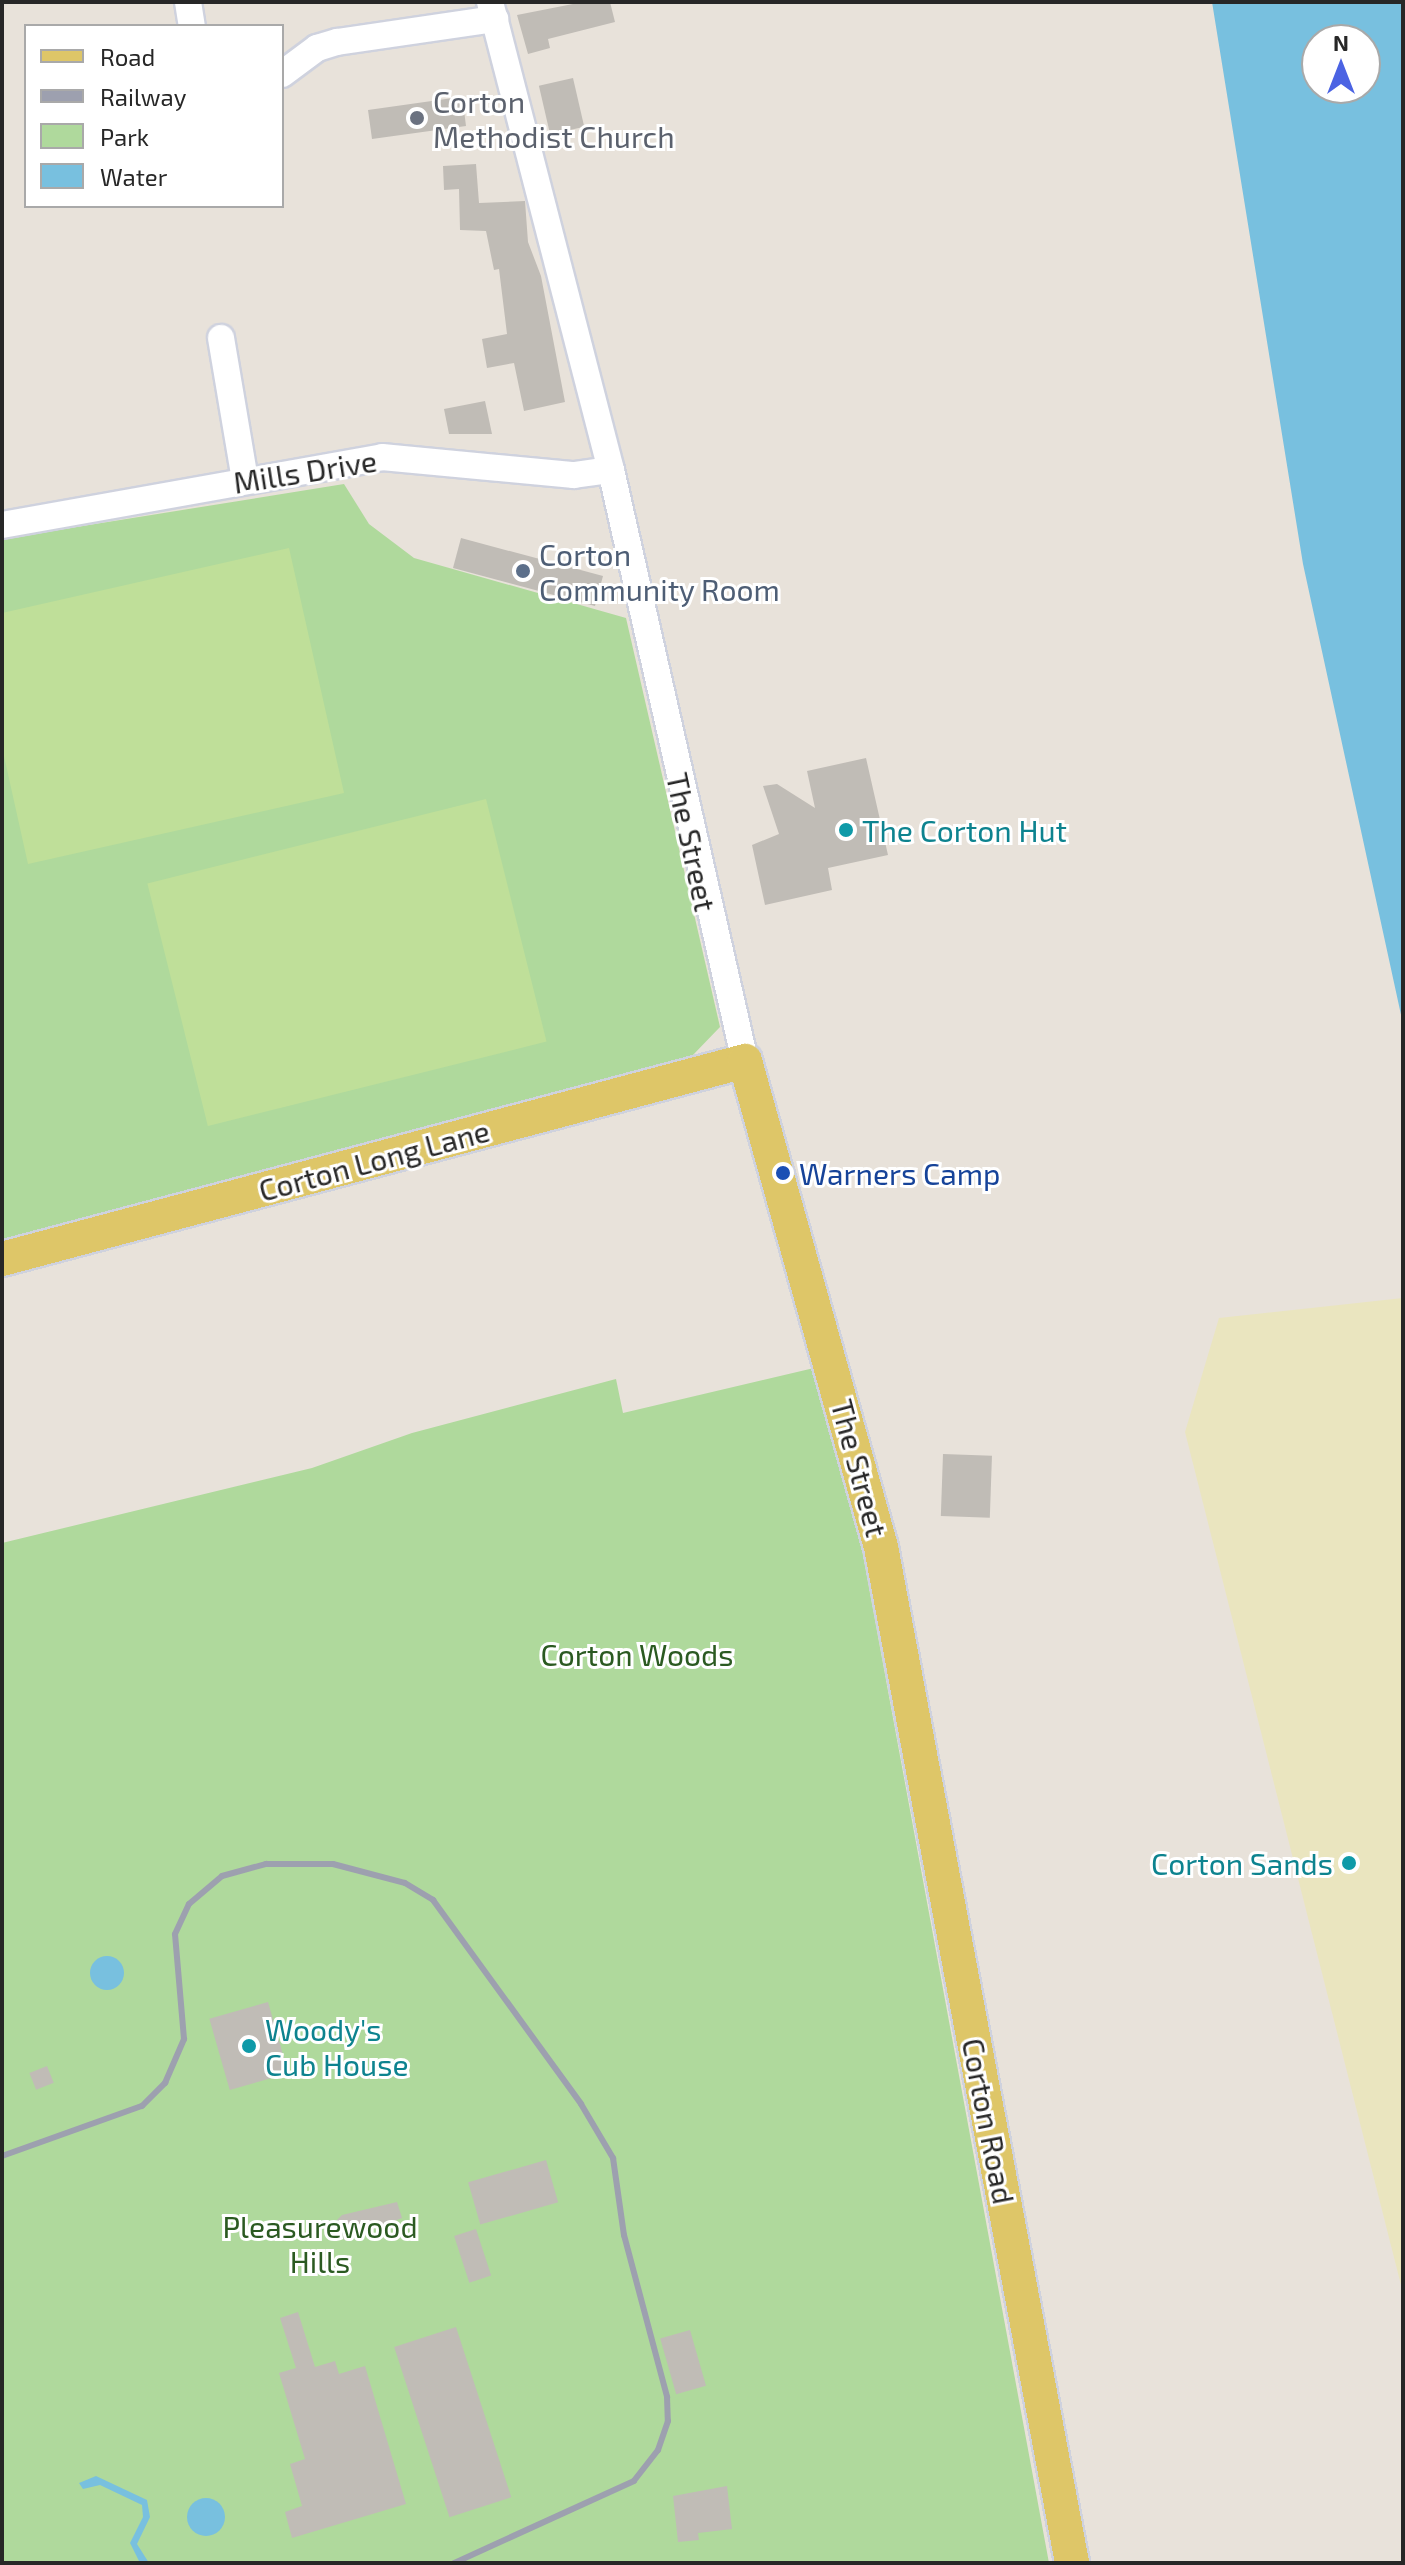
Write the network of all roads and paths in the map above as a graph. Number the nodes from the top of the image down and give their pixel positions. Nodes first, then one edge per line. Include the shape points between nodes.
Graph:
1 (188, 2) edge
2 (492, 11) edge
3 (192, 24) edge
4 (284, 73) edge
5 (221, 338) dead end
6 (611, 470) junction
7 (245, 480) junction
8 (2, 525) edge
9 (745, 1061) junction
10 (2, 1259) edge
11 (906, 1679) joint
12 (1072, 2563) edge

1 - 3 street
2 - 4 street via 337,42 317,48
2 - 6 street, The Street
5 - 7 street
6 - 7 street, Mills Drive via 574,475 382,457
6 - 9 street, The Street
7 - 8 street, Mills Drive
9 - 10 main road, Corton Long Lane
9 - 11 main road, The Street via 881,1547
11 - 12 main road, Corton Road

